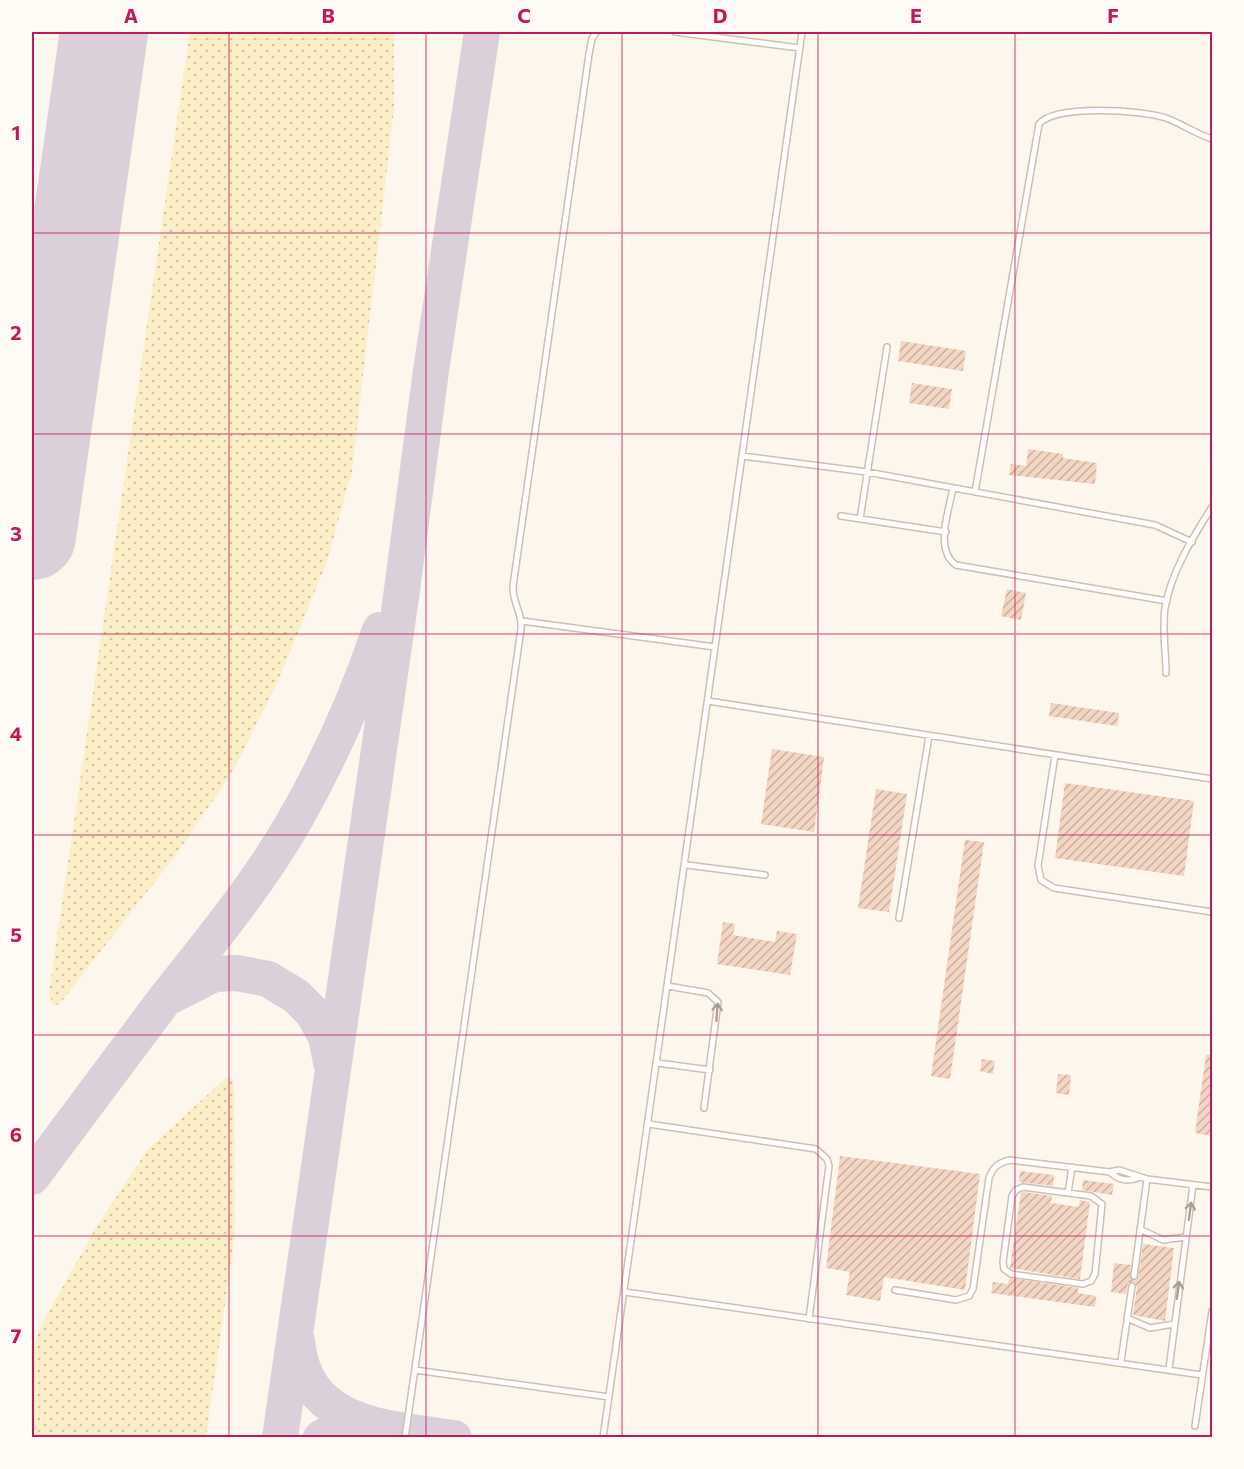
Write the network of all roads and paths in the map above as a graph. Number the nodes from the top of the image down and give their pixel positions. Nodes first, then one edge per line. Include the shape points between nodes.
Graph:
1 (597, 32) edge
2 (675, 32) edge
3 (802, 32) edge
4 (800, 48) junction
5 (1212, 139) edge
6 (886, 347) dead end
7 (742, 456) junction
8 (867, 472) junction
9 (953, 488) junction
10 (975, 492) junction
11 (1212, 507) edge
12 (841, 516) dead end
13 (860, 519) junction
14 (946, 532) junction
15 (1192, 542) junction
16 (1167, 602) junction
17 (522, 621) junction
18 (715, 647) junction
19 (1166, 673) dead end
20 (708, 702) junction
21 (929, 736) junction
22 (1055, 755) junction
23 (1212, 779) edge
24 (687, 865) junction
25 (765, 875) dead end
26 (1212, 912) edge
27 (899, 918) dead end
28 (668, 986) junction
29 (658, 1063) junction
30 (710, 1070) junction
31 (704, 1108) dead end
32 (649, 1124) junction
33 (1072, 1167) junction
34 (1147, 1179) junction
35 (1193, 1185) junction
36 (1212, 1187) edge
37 (1068, 1193) junction
38 (1140, 1229) junction
39 (1186, 1237) junction
40 (1134, 1276) dead end
41 (1132, 1286) dead end
42 (896, 1290) dead end
43 (625, 1292) junction
44 (1212, 1311) edge
45 (809, 1318) junction
46 (1127, 1318) junction
47 (1174, 1324) junction
48 (1121, 1361) junction
49 (1169, 1369) junction
50 (415, 1371) junction
51 (1202, 1375) junction
52 (609, 1397) junction
53 (1196, 1426) dead end
54 (405, 1437) edge
55 (603, 1437) edge

1 - 17 lane via 589,54 513,586 514,602
2 - 4 lane
3 - 4 lane
4 - 7 lane
5 - 10 lane via 1165,118 1132,111 1052,114 1039,124
6 - 8 lane
7 - 8 lane
7 - 18 lane
8 - 9 lane
8 - 13 lane
9 - 10 lane
9 - 14 lane
10 - 15 lane via 1155,525
11 - 15 lane
12 - 13 lane
13 - 14 lane
14 - 16 lane via 945,552 956,565
15 - 16 lane
16 - 19 lane
17 - 18 lane
17 - 50 lane
18 - 20 lane
20 - 21 lane
20 - 24 lane
21 - 22 lane
21 - 27 lane
22 - 23 lane
22 - 26 lane via 1038,866 1041,880 1054,888
24 - 25 lane
24 - 28 lane
28 - 29 lane
30 -> 28 lane via 718,1002 708,993
29 - 30 lane
29 - 32 lane
30 - 31 lane
32 - 43 lane
32 - 45 lane via 816,1149 827,1159
33 - 34 lane via 1110,1172 1131,1181
33 - 37 lane
33 - 42 lane via 1010,1160 993,1169 973,1289 966,1299
34 - 35 lane
34 - 38 lane
35 - 36 lane
39 -> 35 lane
37 - 37 lane via 1023,1187 1016,1190 1003,1262 1007,1272 1083,1284 1094,1278 1102,1204 1095,1197
38 - 39 lane via 1163,1239
38 - 40 lane
47 -> 39 lane
41 - 46 lane
43 - 45 lane
43 - 52 lane
44 - 51 lane
45 - 48 lane
46 - 47 lane via 1150,1328
46 - 48 lane
47 - 49 lane
48 - 49 lane
49 - 51 lane
50 - 52 lane
50 - 54 lane
51 - 53 lane
52 - 55 lane

